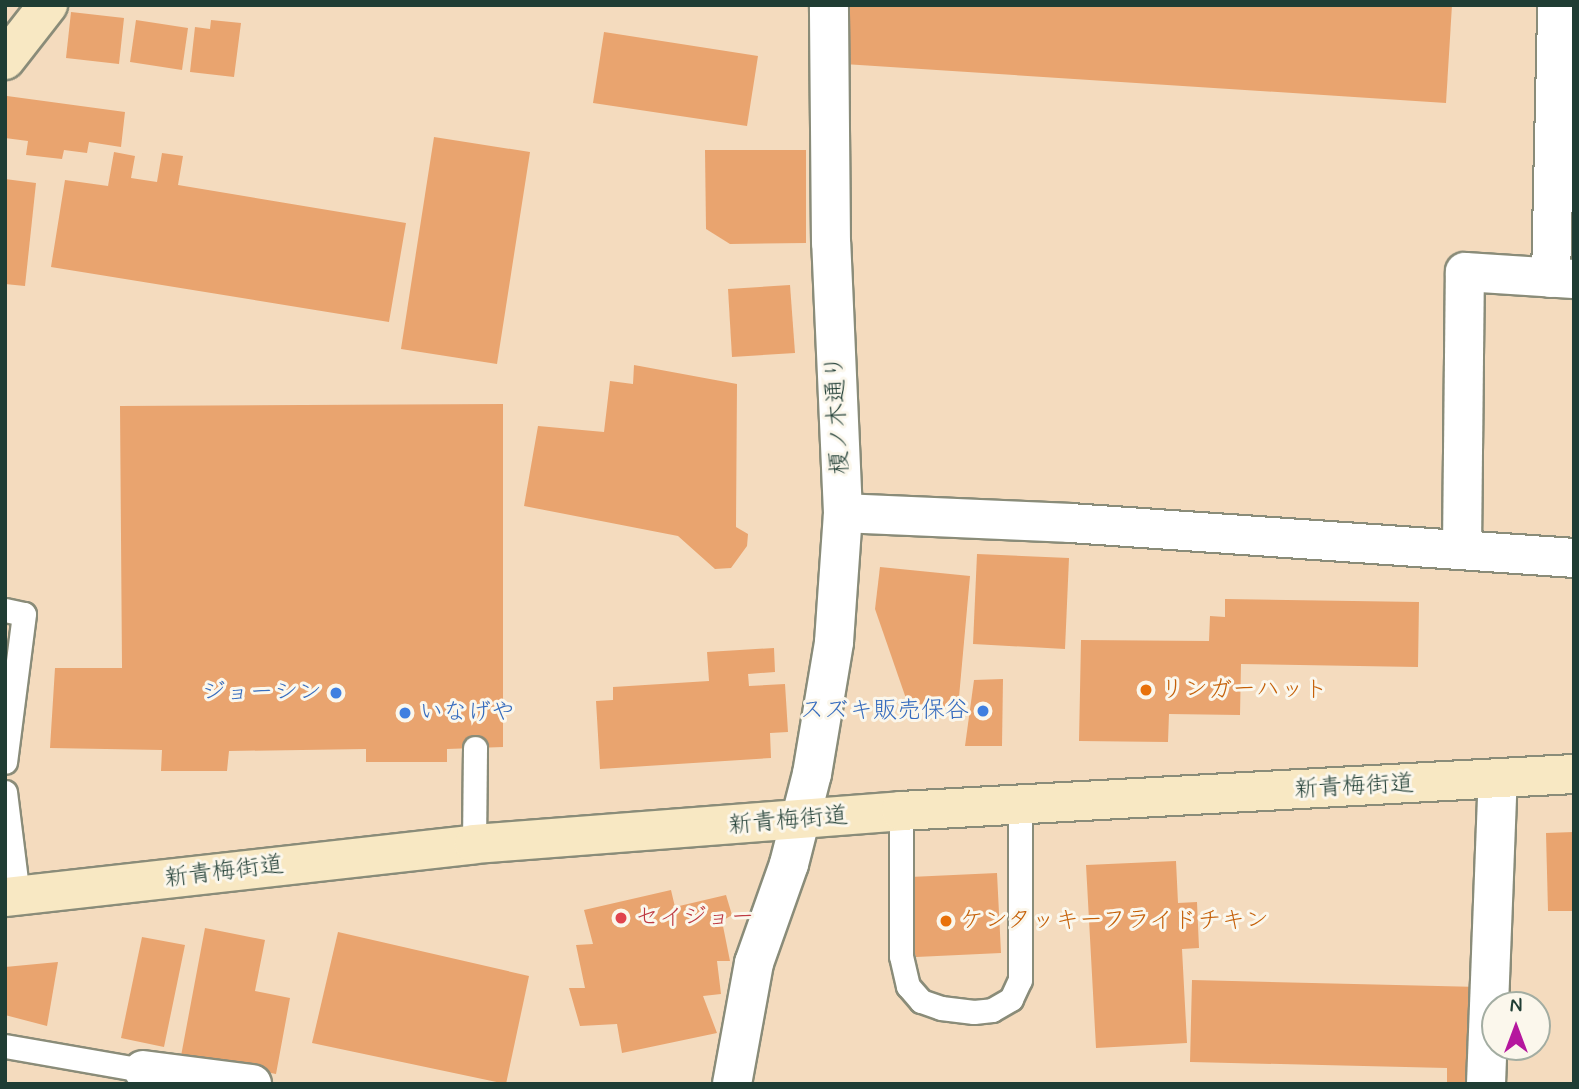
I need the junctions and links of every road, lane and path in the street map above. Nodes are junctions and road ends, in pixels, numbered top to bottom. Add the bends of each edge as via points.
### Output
1 (48, 5) edge
2 (829, 5) edge
3 (1557, 5) edge
4 (5, 60) edge
5 (1562, 279) edge
6 (843, 513) junction
7 (1462, 548) junction
8 (1574, 558) edge
9 (5, 610) edge
10 (475, 748) dead end
11 (5, 762) edge
12 (1574, 774) edge
13 (1498, 778) junction
14 (5, 792) edge
15 (1020, 805) junction
16 (901, 811) junction
17 (799, 821) junction
18 (474, 844) junction
19 (11, 896) edge
20 (5, 1045) edge
21 (143, 1070) joint
22 (252, 1084) edge
23 (732, 1084) edge
24 (1486, 1084) edge

1 - 4 main road
2 - 6 street, 榎ノ木通り via 831,243
3 - 5 street
5 - 7 street via 1465,272
6 - 7 street
6 - 17 street, 榎ノ木通り via 834,642 812,774
7 - 8 street
9 - 11 lane via 24,614
10 - 18 lane
12 - 13 main road, 新青梅街道
13 - 15 main road, 新青梅街道
13 - 24 street
14 - 19 lane
15 - 16 main road, 新青梅街道
15 - 16 lane via 1020,980 1011,999 992,1010 974,1012 921,1001 908,986 901,956
16 - 17 main road, 新青梅街道
17 - 18 main road, 新青梅街道
17 - 23 street, 榎ノ木通り via 754,963
18 - 19 main road, 新青梅街道
20 - 21 lane
21 - 22 street

